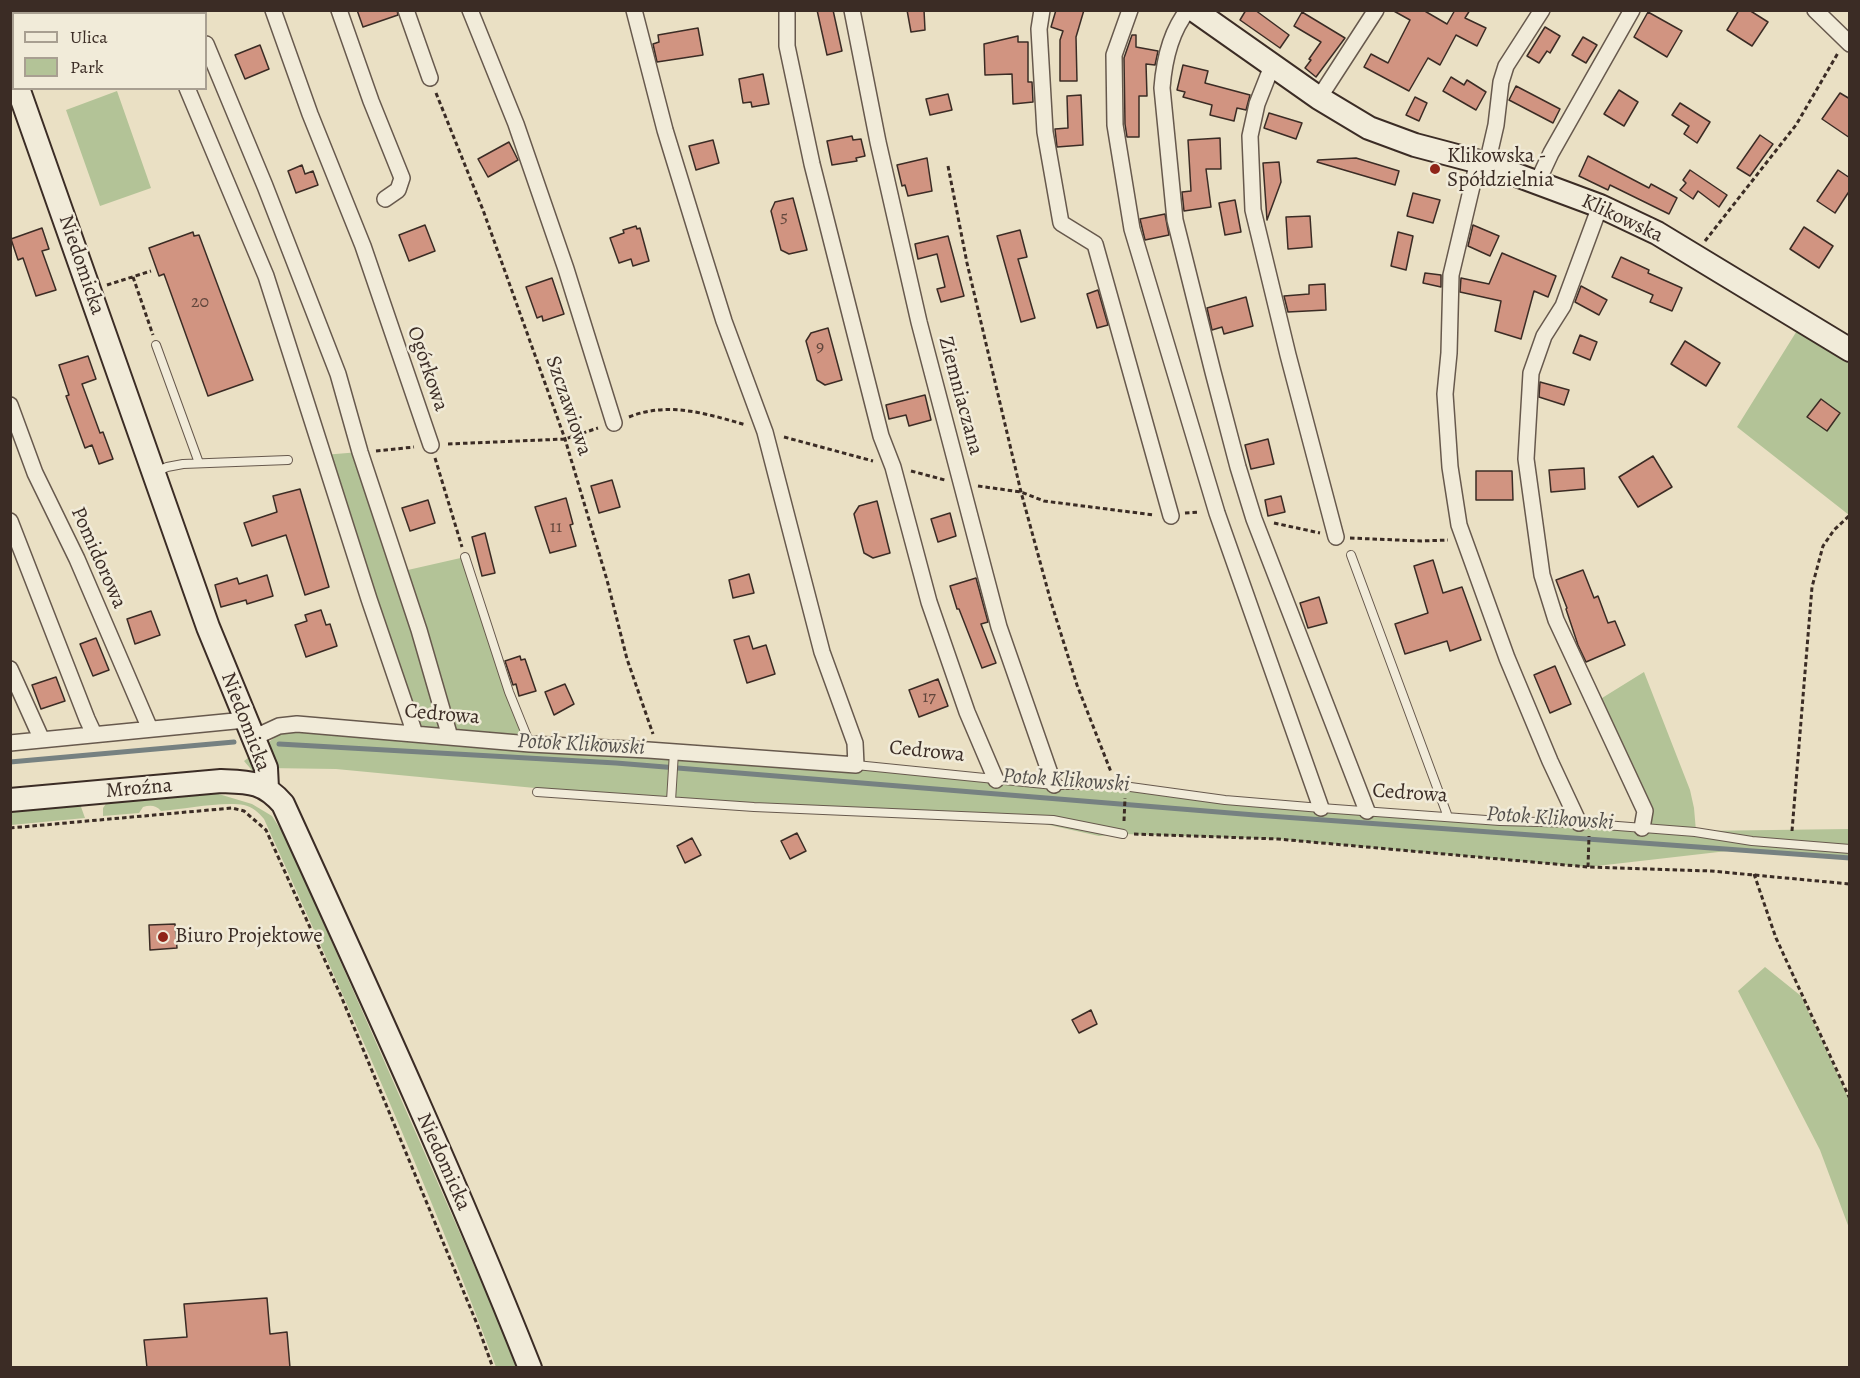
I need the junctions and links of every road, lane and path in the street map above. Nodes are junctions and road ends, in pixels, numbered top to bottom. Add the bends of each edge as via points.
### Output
1 (273, 10) edge
2 (339, 10) edge
3 (406, 10) edge
4 (470, 10) edge
5 (634, 10) edge
6 (787, 10) edge
7 (852, 10) edge
8 (1042, 10) edge
9 (1130, 10) edge
10 (1188, 10) edge
11 (1194, 10) edge
12 (1376, 10) edge
13 (1542, 10) edge
14 (1632, 10) edge
15 (1815, 10) edge
16 (1847, 43) edge
17 (207, 46) edge
18 (1272, 66) junction
19 (430, 78) joint
20 (19, 90) edge
21 (188, 90) edge
22 (1319, 99) junction
23 (1483, 163) junction
24 (948, 166) dead end
25 (1537, 183) junction
26 (384, 199) dead end
27 (1600, 206) junction
28 (1694, 255) junction
29 (150, 271) dead end
30 (132, 277) junction
31 (103, 286) dead end
32 (156, 345) joint
33 (1850, 350) edge
34 (10, 405) edge
35 (614, 423) junction
36 (765, 432) junction
37 (565, 440) junction
38 (431, 445) junction
39 (360, 452) junction
40 (288, 460) dead end
41 (199, 463) junction
42 (893, 467) junction
43 (154, 473) junction
44 (961, 484) junction
45 (1021, 492) junction
46 (1217, 513) junction
47 (1850, 515) edge
48 (1172, 516) junction
49 (1254, 519) junction
50 (10, 520) edge
51 (1336, 537) junction
52 (1465, 539) junction
53 (1351, 555) dead end
54 (465, 557) joint
55 (10, 669) edge
56 (150, 729) junction
57 (249, 729) junction
58 (94, 734) junction
59 (415, 734) junction
60 (450, 737) junction
61 (42, 740) junction
62 (10, 743) edge
63 (530, 744) junction
64 (648, 750) junction
65 (674, 752) junction
66 (856, 765) junction
67 (996, 780) junction
68 (1054, 785) junction
69 (1116, 785) junction
70 (1126, 787) junction
71 (267, 788) junction
72 (537, 792) dead end
73 (10, 800) edge
74 (671, 801) junction
75 (1322, 808) junction
76 (1367, 812) junction
77 (1448, 817) junction
78 (1584, 823) junction
79 (10, 828) edge
80 (1642, 828) junction
81 (1123, 834) junction
82 (1791, 844) junction
83 (1850, 849) edge
84 (1588, 867) junction
85 (1754, 874) junction
86 (1850, 884) edge
87 (1850, 1099) edge
88 (493, 1368) edge
89 (530, 1368) edge

1 - 38 street, Ogórkowa via 363,246
2 - 26 street via 402,178 398,190
3 - 19 street
4 - 35 street via 516,124
5 - 36 street via 700,244
6 - 42 street via 787,46 815,175 881,436
7 - 44 street, Ziemniaczana via 919,322
8 - 48 street via 1039,29 1045,132 1061,223 1095,244
9 - 46 street via 1114,55 1115,125 1123,178 1132,229
10 - 49 street via 1179,21 1163,71 1162,88 1176,220
11 - 18 street, Klikowska
12 - 22 street
13 - 23 street via 1506,66 1496,125
14 - 25 street
15 - 16 street
16 - 28 path via 1796,125
17 - 39 street via 338,374
18 - 22 street, Klikowska
18 - 51 street via 1250,136 1253,210
19 - 37 path, Szczawiowa via 483,210
20 - 43 street, Niedomicka
21 - 59 street via 266,276
22 - 23 street, Klikowska via 1369,128
23 - 25 street, Klikowska
23 - 52 street via 1451,275 1445,394 1450,467 1459,525
24 - 45 path
25 - 27 street, Klikowska
27 - 28 street, Klikowska
27 - 80 street via 1563,306 1544,336 1531,373 1526,459 1542,575 1553,612 1645,811
28 - 33 street, Klikowska
29 - 30 path
30 - 31 path
30 - 32 path
32 - 41 lane
34 - 56 street, Pomidorowa via 35,473 77,559
35 - 36 path via 660,408 705,413
35 - 37 path
36 - 42 path
36 - 66 street via 822,652 855,743
37 - 38 path
37 - 64 path, Szczawiowa via 627,659 654,732
38 - 39 path
38 - 54 path, Ogórkowa
39 - 60 street
40 - 41 lane
41 - 43 lane via 167,467
42 - 44 path
42 - 67 street via 929,602 967,712
43 - 57 street, Niedomicka
44 - 45 path
44 - 68 street, Ziemniaczana via 999,627
45 - 48 path via 1044,501
45 - 69 path via 1077,685
46 - 48 path via 1193,511
46 - 75 street
47 - 82 path via 1823,546 1812,587
49 - 51 path
49 - 76 street
50 - 58 street
51 - 52 path
52 - 78 street via 1507,658 1550,761
53 - 77 lane
54 - 63 lane via 508,692
55 - 61 street
56 - 57 street, Cedrowa
56 - 58 street, Cedrowa
57 - 59 street, Cedrowa via 297,724
57 - 71 street, Niedomicka via 267,771
58 - 61 street, Cedrowa
59 - 60 street, Cedrowa
60 - 63 street, Cedrowa
61 - 62 street, Cedrowa
63 - 64 street, Cedrowa
64 - 65 street, Cedrowa
65 - 66 street, Cedrowa
65 - 74 lane
66 - 67 lane, Cedrowa
67 - 68 lane, Cedrowa
68 - 69 lane, Cedrowa
69 - 70 lane, Cedrowa
70 - 75 lane, Cedrowa
70 - 81 path
71 - 73 street, Mroźna via 256,783 221,781
71 - 89 street, Niedomicka via 290,818 490,1267
72 - 74 lane
74 - 81 lane via 1053,820
75 - 76 lane, Cedrowa
76 - 77 lane, Cedrowa
77 - 78 lane, Cedrowa
78 - 80 lane, Cedrowa
78 - 84 path
79 - 88 path via 232,808 244,811 266,830 341,996
80 - 82 lane, Cedrowa
81 - 84 path via 1278,839
82 - 83 lane, Cedrowa
84 - 85 path
85 - 86 path
85 - 87 path via 1776,938

